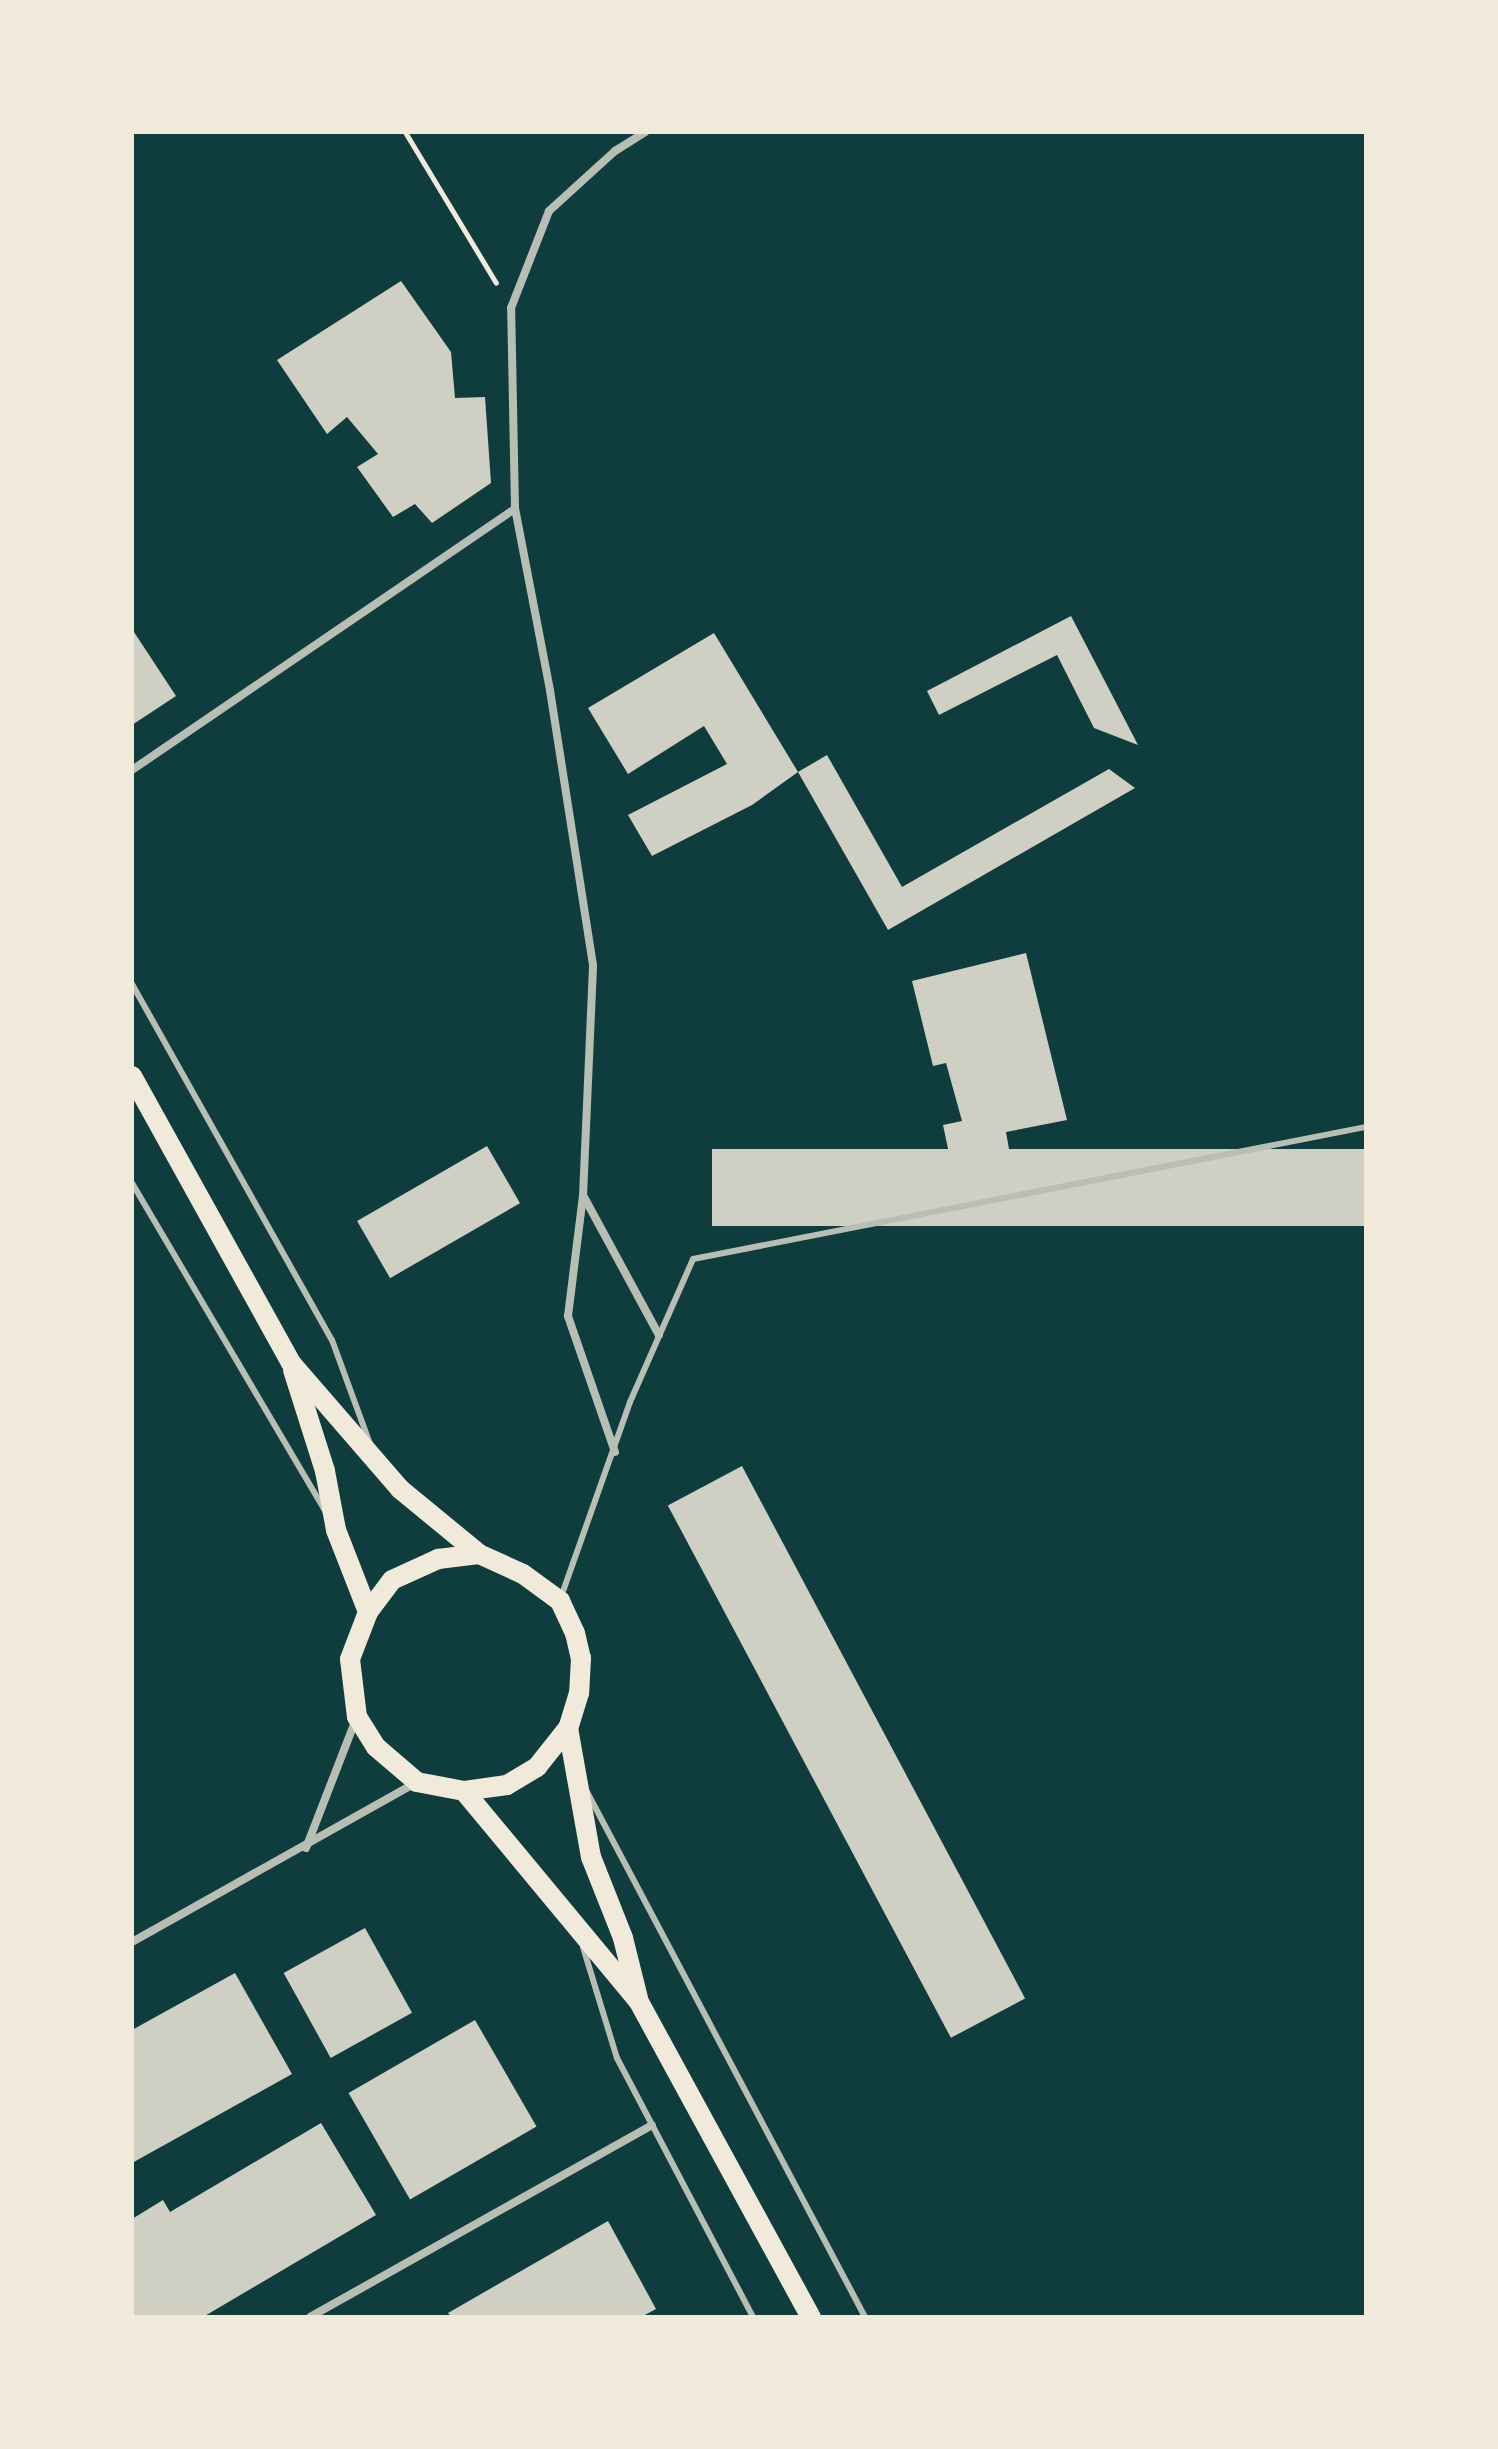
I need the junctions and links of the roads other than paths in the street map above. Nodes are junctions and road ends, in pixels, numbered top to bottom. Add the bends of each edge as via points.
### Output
1 (645, 132) edge
2 (515, 509) junction
3 (132, 770) edge
4 (132, 984) edge
5 (132, 1076) edge
6 (1366, 1127) edge
7 (132, 1183) edge
8 (583, 1196) junction
9 (659, 1335) junction
10 (291, 1363) junction
11 (615, 1452) junction
12 (378, 1466) junction
13 (336, 1530) junction
14 (479, 1554) junction
15 (560, 1601) junction
16 (368, 1612) junction
17 (357, 1717) junction
18 (568, 1728) junction
19 (574, 1767) junction
20 (417, 1782) junction
21 (464, 1791) junction
22 (305, 1848) junction
23 (577, 1929) junction
24 (132, 1942) edge
25 (639, 2002) junction
26 (652, 2125) junction
27 (310, 2317) edge
28 (753, 2317) edge
29 (811, 2317) edge
30 (865, 2317) edge

1 - 2 street via 615,151 549,211 511,308
2 - 3 street
2 - 8 street via 593,965
4 - 12 lane via 332,1340
5 - 10 main road
6 - 9 lane via 693,1259
7 - 13 lane
8 - 9 street
8 - 11 street via 568,1316
9 - 11 lane
10 - 12 main road
10 - 13 main road via 325,1471
11 - 15 lane
12 - 14 main road
13 - 16 main road
14 - 15 main road via 523,1574
14 - 16 main road via 438,1559 392,1580
15 - 18 main road via 581,1658 579,1693
16 - 17 main road via 350,1659
17 - 20 main road via 376,1747
17 - 22 street
18 - 19 main road
18 - 21 main road via 537,1767 507,1785
19 - 25 main road via 591,1857 623,1938
19 - 30 lane
20 - 21 main road
20 - 22 street
21 - 23 main road
22 - 24 street
23 - 25 main road
23 - 26 lane via 617,2058
25 - 29 main road
26 - 27 street
26 - 28 lane

